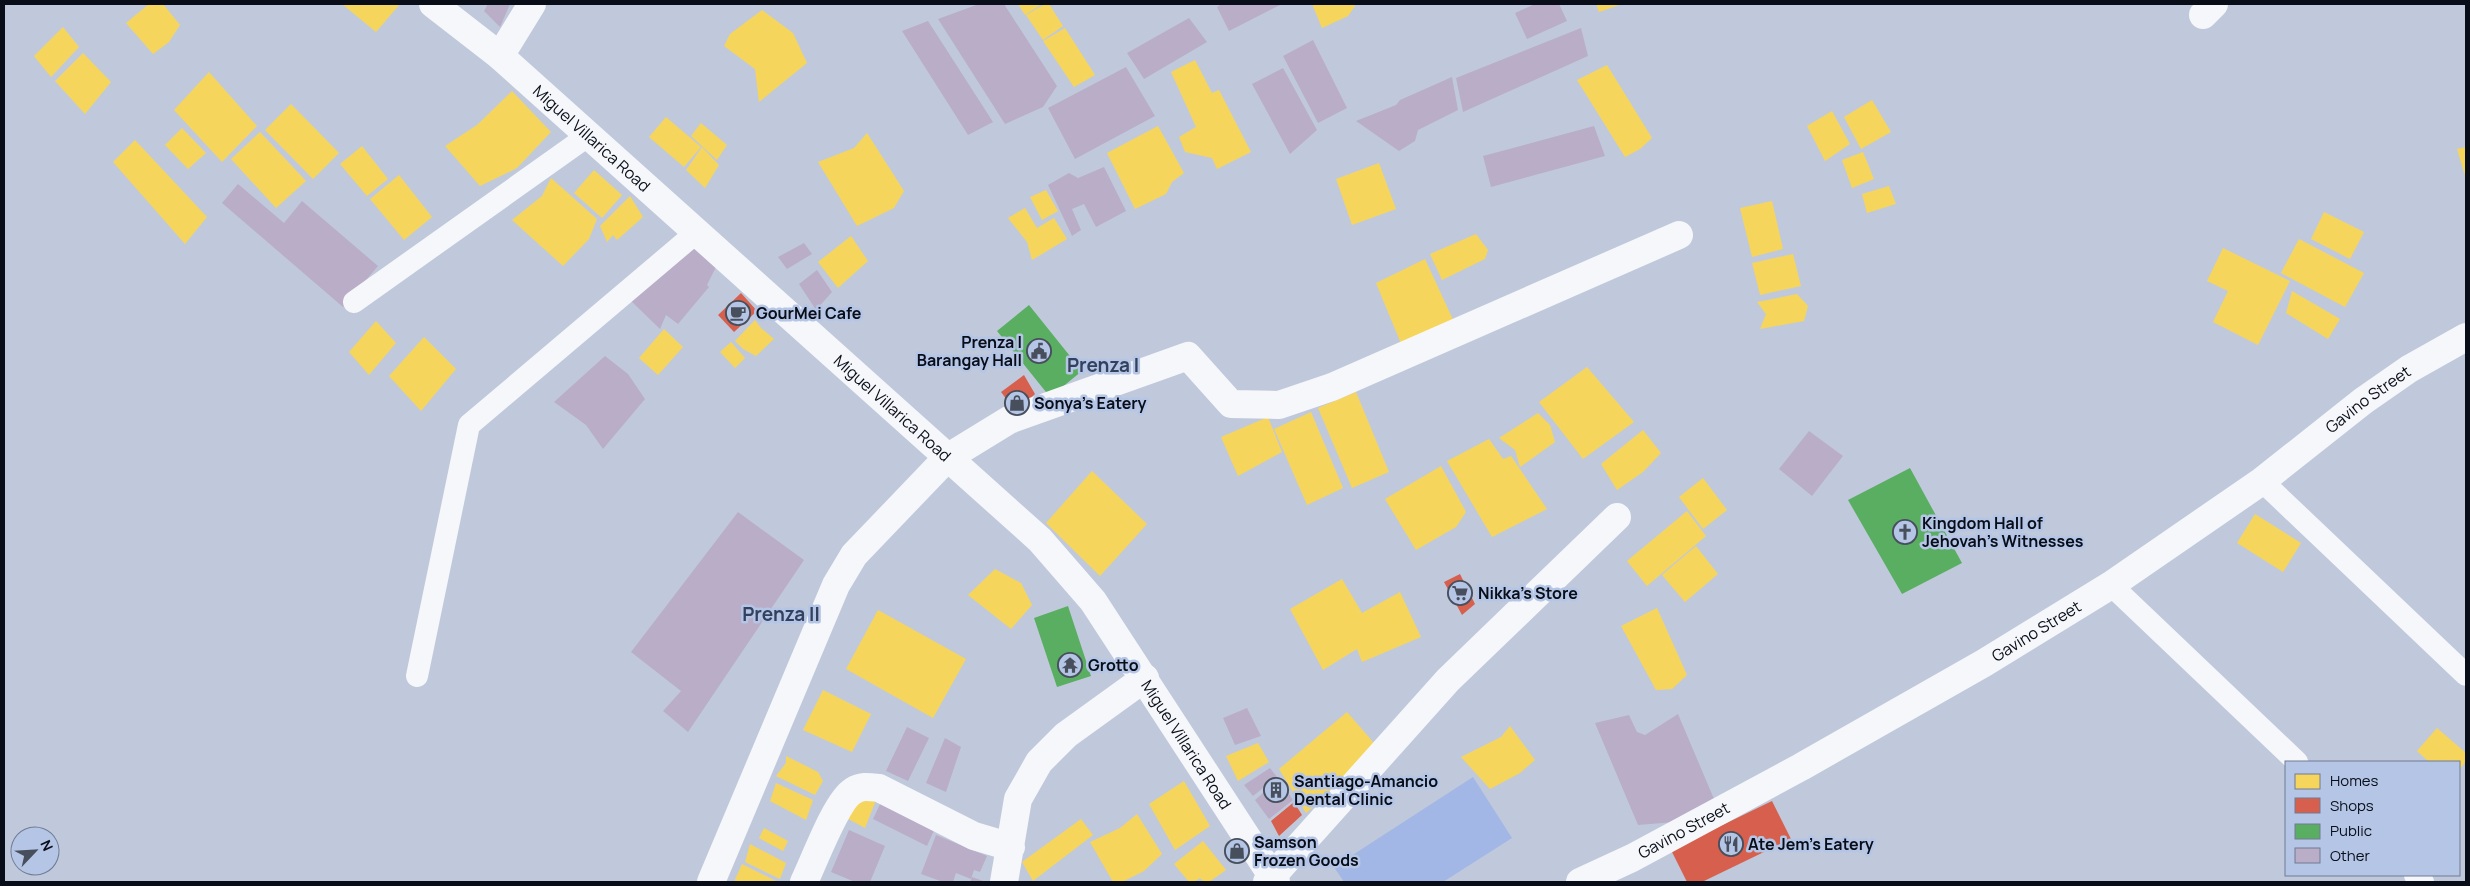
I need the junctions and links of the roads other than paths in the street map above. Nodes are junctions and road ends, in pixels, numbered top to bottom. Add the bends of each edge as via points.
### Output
1 (433, 4) edge
2 (532, 4) edge
3 (500, 56) junction
4 (589, 135) junction
5 (697, 232) junction
6 (1678, 234) dead end
7 (354, 302) dead end
8 (2466, 337) edge
9 (948, 458) junction
10 (2262, 481) junction
11 (1617, 517) dead end
12 (2111, 585) junction
13 (2466, 675) edge
14 (417, 676) dead end
15 (1145, 678) junction
16 (2296, 761) edge
17 (1011, 847) junction
18 (1272, 881) edge
19 (711, 882) edge
20 (804, 882) edge
21 (1004, 882) edge
22 (1580, 882) edge

1 - 3 street, Miguel Villarica Road
2 - 3 street
3 - 4 street, Miguel Villarica Road
4 - 5 street, Miguel Villarica Road
4 - 7 lane
5 - 9 street, Miguel Villarica Road
5 - 14 lane via 469,425
6 - 9 street via 1332,387 1279,405 1231,404 1188,356 1009,420
8 - 10 street, Gavino Street via 2409,369 2363,401
9 - 15 street, Miguel Villarica Road via 1040,540 1093,600
9 - 19 street via 854,554 836,585
10 - 12 street, Gavino Street
10 - 13 lane
11 - 18 street via 1448,680
12 - 16 lane
12 - 22 street, Gavino Street via 1984,663 1801,766 1632,858
15 - 17 street via 1066,735 1039,762 1018,799
15 - 18 street, Miguel Villarica Road
17 - 20 street via 974,836 879,788 864,786 852,791 840,805
17 - 21 street

